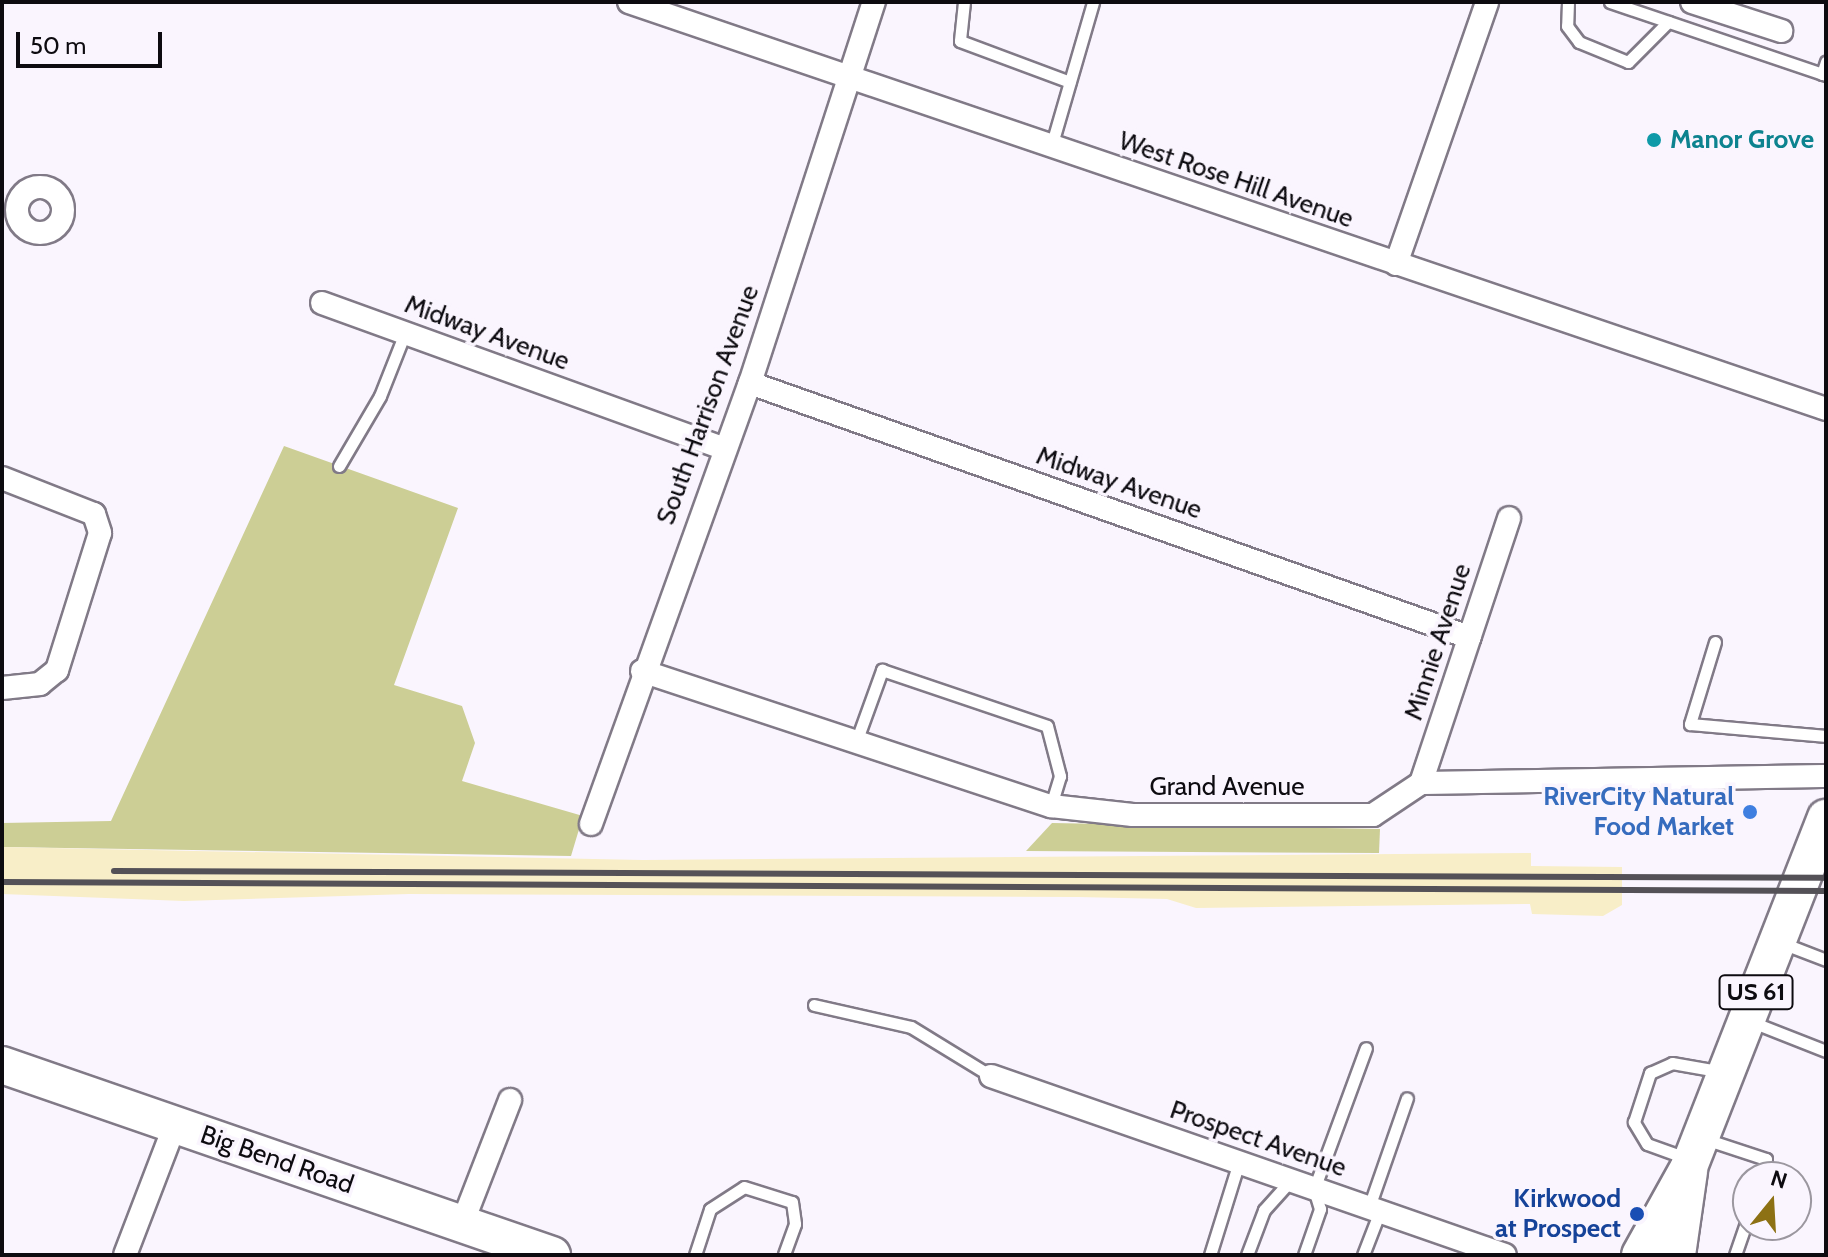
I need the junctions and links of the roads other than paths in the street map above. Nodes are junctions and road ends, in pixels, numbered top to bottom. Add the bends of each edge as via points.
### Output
1 (629, 2) edge
2 (874, 2) edge
3 (964, 2) edge
4 (1093, 2) edge
5 (1487, 2) edge
6 (1568, 2) edge
7 (1610, 2) edge
8 (1692, 2) edge
9 (1668, 22) junction
10 (1771, 28) joint
11 (1753, 51) junction
12 (1825, 71) edge
13 (848, 78) junction
14 (1070, 82) junction
15 (1051, 147) junction
16 (1396, 264) junction
17 (322, 303) dead end
18 (405, 333) junction
19 (750, 383) junction
20 (1826, 409) edge
21 (723, 448) junction
22 (339, 466) dead end
23 (2, 478) edge
24 (1509, 518) dead end
25 (1469, 637) junction
26 (1715, 642) dead end
27 (642, 671) junction
28 (2, 688) edge
29 (1826, 736) edge
30 (856, 742) junction
31 (1826, 776) edge
32 (1421, 783) junction
33 (1051, 806) junction
34 (591, 824) dead end
35 (1824, 827) edge
36 (1778, 941) junction
37 (1826, 960) edge
38 (814, 1005) dead end
39 (1744, 1019) junction
40 (1366, 1048) dead end
41 (1826, 1051) edge
42 (2, 1065) edge
43 (1724, 1072) junction
44 (991, 1076) joint
45 (1407, 1098) dead end
46 (510, 1100) dead end
47 (175, 1125) junction
48 (1694, 1155) junction
49 (1765, 1161) edge
50 (1239, 1162) junction
51 (1291, 1180) junction
52 (1314, 1189) junction
53 (1375, 1209) junction
54 (462, 1224) junction
55 (509, 1248) edge
56 (1492, 1253) edge
57 (125, 1255) edge
58 (552, 1255) edge
59 (695, 1255) edge
60 (784, 1255) edge
61 (1210, 1255) edge
62 (1247, 1255) edge
63 (1304, 1255) edge
64 (1363, 1255) edge
65 (1640, 1255) edge
66 (1677, 1255) edge

1 - 13 street, West Rose Hill Avenue
2 - 13 street, South Harrison Avenue
3 - 14 lane via 960,41
4 - 14 lane
5 - 16 street
6 - 9 lane via 1567,26 1579,42 1628,62
7 - 9 lane
8 - 10 street
9 - 11 lane
10 - 11 lane
11 - 12 lane
13 - 15 street, West Rose Hill Avenue
13 - 19 street, South Harrison Avenue
14 - 15 lane
15 - 16 street, West Rose Hill Avenue
16 - 20 street, West Rose Hill Avenue
17 - 18 street, Midway Avenue
18 - 21 street, Midway Avenue
18 - 22 lane via 380,396
19 - 21 street, South Harrison Avenue
19 - 25 street, Midway Avenue
21 - 27 street, South Harrison Avenue
23 - 28 street via 94,514 100,533 57,670 40,684
24 - 25 street, Minnie Avenue
25 - 32 street, Minnie Avenue
26 - 29 lane via 1690,724
27 - 30 street, Grand Avenue
27 - 34 street, South Harrison Avenue
30 - 33 street, Grand Avenue
30 - 33 lane via 882,670 1047,726 1060,776
31 - 32 street
32 - 33 street, Grand Avenue via 1373,815 1133,815
35 - 36 main road, US 61
36 - 37 lane
36 - 39 main road, US 61
38 - 44 lane via 911,1027
39 - 41 lane
39 - 43 main road, US 61
40 - 52 lane
42 - 47 main road, Big Bend Road
43 - 48 main road, US 61
43 - 48 lane via 1672,1063 1650,1073 1634,1122 1647,1144
44 - 50 street, Prospect Avenue
45 - 53 lane
46 - 54 street
47 - 54 main road, Big Bend Road
47 - 57 street
48 - 49 lane
48 - 65 main road, US 61
48 - 66 main road, US 61
50 - 51 street, Prospect Avenue
50 - 61 lane
51 - 52 street, Prospect Avenue
51 - 62 lane via 1264,1210
52 - 53 street, Prospect Avenue
52 - 63 lane via 1320,1209
53 - 56 street, Prospect Avenue
53 - 64 lane
54 - 55 main road, Big Bend Road
55 - 58 main road, Big Bend Road
59 - 60 lane via 710,1209 744,1187 792,1202 795,1224

